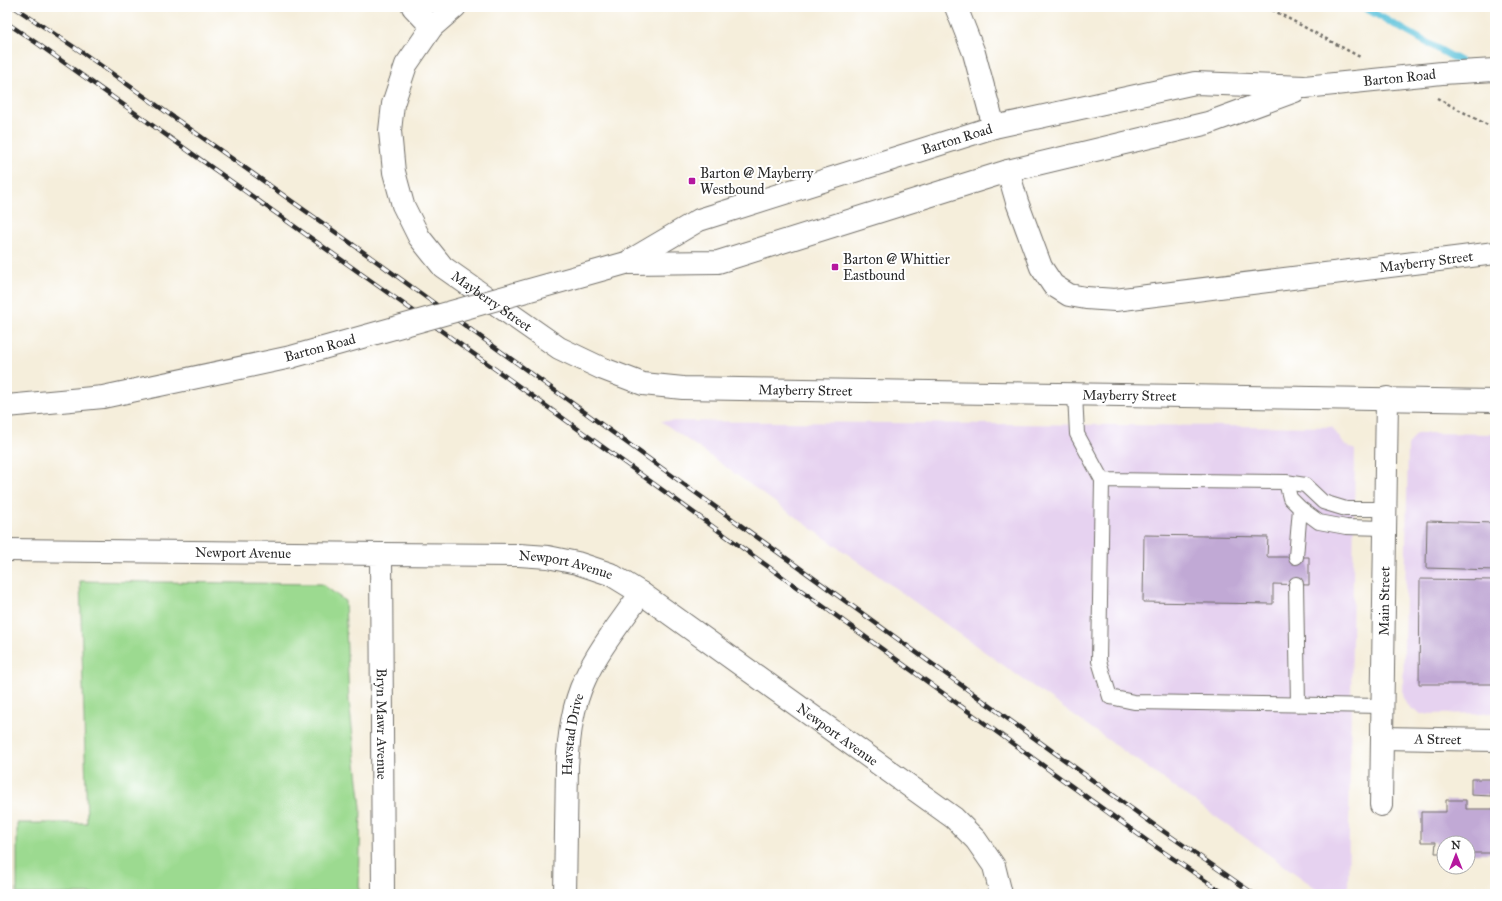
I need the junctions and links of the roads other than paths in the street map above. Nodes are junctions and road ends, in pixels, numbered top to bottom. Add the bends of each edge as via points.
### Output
1 (413, 7) edge
2 (455, 7) edge
3 (956, 7) edge
4 (432, 27) junction
5 (1495, 70) edge
6 (1305, 87) junction
7 (994, 127) junction
8 (1008, 171) junction
9 (1495, 253) edge
10 (626, 263) junction
11 (1075, 394) junction
12 (1387, 398) junction
13 (1495, 401) edge
14 (7, 406) edge
15 (1102, 480) junction
16 (1286, 482) junction
17 (1300, 508) junction
18 (1385, 518) junction
19 (7, 550) edge
20 (381, 554) junction
21 (1296, 557) dead end
22 (1296, 584) dead end
23 (641, 592) junction
24 (1298, 705) junction
25 (1382, 706) junction
26 (1382, 738) junction
27 (1495, 740) edge
28 (1381, 805) dead end
29 (383, 894) edge
30 (565, 894) edge
31 (1001, 894) edge

1 - 4 street
2 - 4 street, Mayberry Street
3 - 7 street via 974,53
4 - 11 street, Mayberry Street via 406,65 393,104 390,131 394,172 404,205 419,237 443,267 559,348 642,384 683,388
5 - 6 street, Barton Road, bridge
6 - 7 street, Barton Road via 1195,82
6 - 8 street, Barton Road via 1208,123
7 - 10 street, Barton Road via 699,220
8 - 9 street, Mayberry Street via 1040,267 1053,285 1069,295 1086,298 1115,300
8 - 10 street, Barton Road via 718,262
10 - 14 street, Barton Road, bridge via 291,357 103,397
11 - 12 street, Mayberry Street
11 - 15 lane via 1077,434
12 - 13 street, Mayberry Street
12 - 18 street, Main Street
15 - 16 lane
15 - 24 lane via 1099,661 1110,697 1134,702
16 - 17 lane via 1290,498
16 - 18 lane via 1305,485 1323,502
17 - 18 lane via 1318,522 1346,527
17 - 21 lane
18 - 25 street, Main Street
19 - 20 street, Newport Avenue
20 - 23 street, Newport Avenue via 519,555 548,558 577,563 610,574
20 - 29 street, Bryn Mawr Avenue
22 - 24 lane
23 - 30 street, Havstad Drive via 593,663 577,702 567,766
23 - 31 street, Newport Avenue via 954,818 976,840 994,866
24 - 25 lane
25 - 26 street, Main Street
26 - 27 street, A Street
26 - 28 street, Main Street

